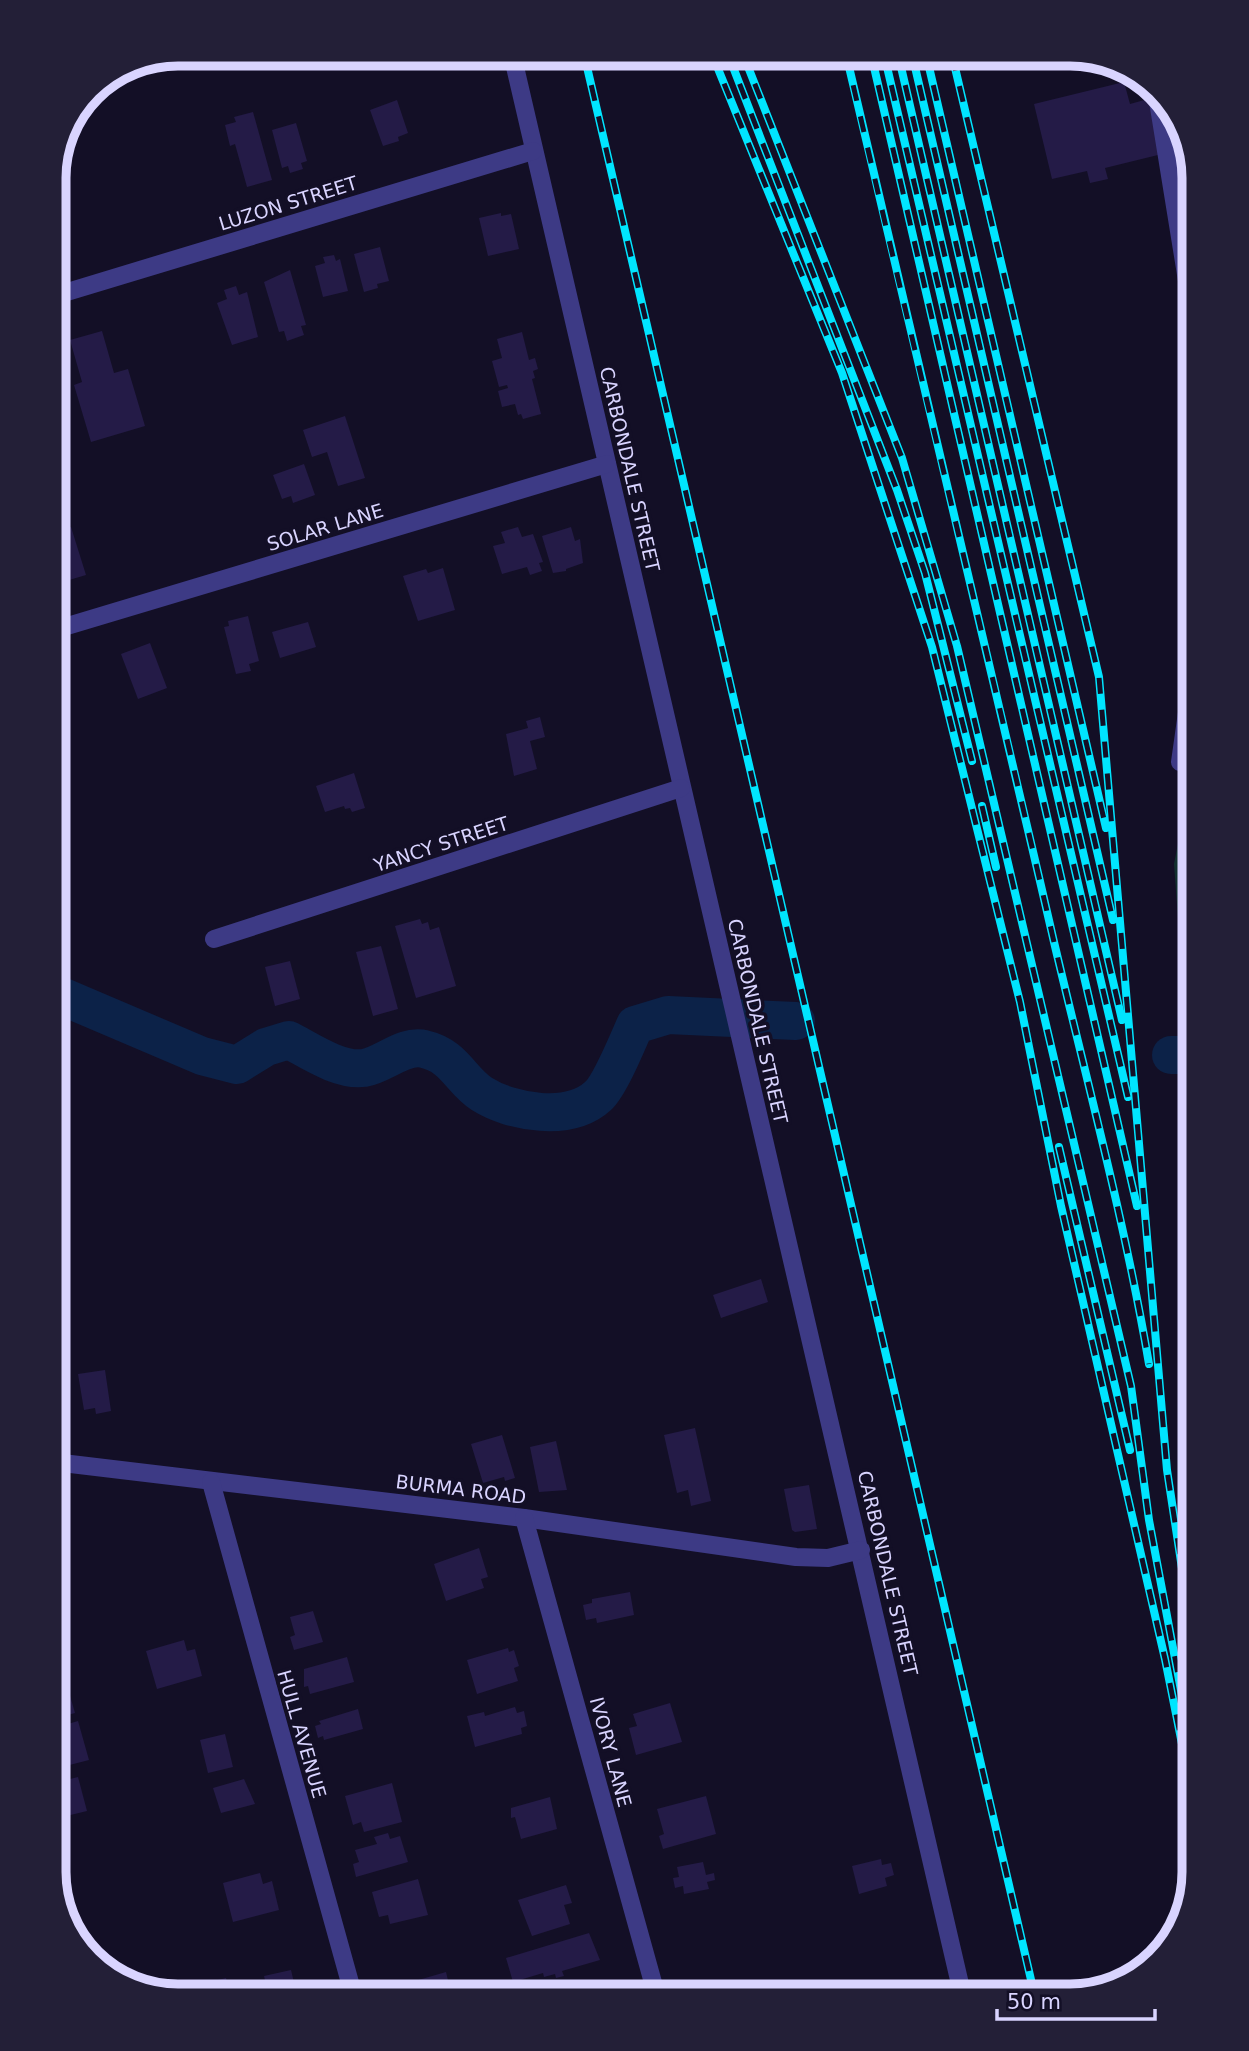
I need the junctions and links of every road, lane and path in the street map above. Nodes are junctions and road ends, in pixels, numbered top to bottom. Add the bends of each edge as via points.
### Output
1 (515, 66) edge
2 (1160, 111) edge
3 (533, 151) junction
4 (1182, 250) edge
5 (67, 292) edge
6 (607, 464) junction
7 (67, 626) edge
8 (1182, 748) edge
9 (1180, 762) dead end
10 (681, 788) junction
11 (214, 939) dead end
12 (66, 1464) edge
13 (211, 1482) junction
14 (524, 1518) junction
15 (861, 1550) junction
16 (350, 1984) edge
17 (653, 1984) edge
18 (961, 1984) edge

1 - 3 street, CARBONDALE STREET
2 - 4 street
3 - 5 street, LUZON STREET
3 - 6 street, CARBONDALE STREET
6 - 7 street, SOLAR LANE
6 - 10 street, CARBONDALE STREET
8 - 9 street
10 - 11 street, YANCY STREET
10 - 15 street, CARBONDALE STREET
12 - 13 street, BURMA ROAD
13 - 14 street, BURMA ROAD
13 - 16 street, HULL AVENUE
14 - 15 street, BURMA ROAD via 796,1557 828,1558
14 - 17 street, IVORY LANE
15 - 18 street, CARBONDALE STREET

